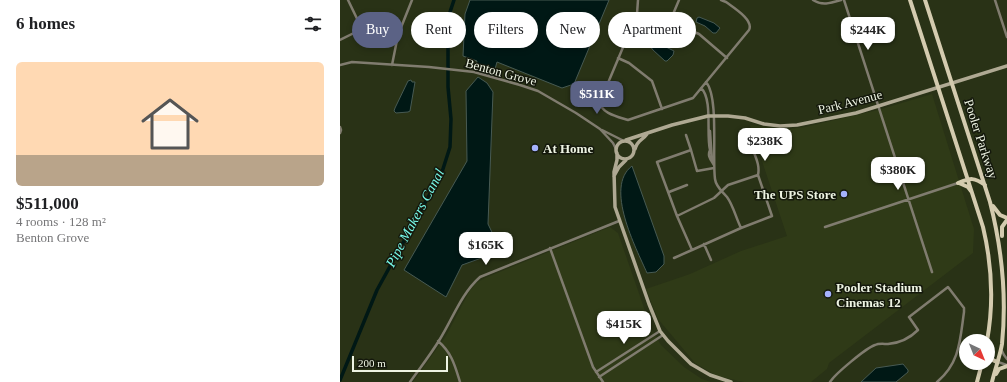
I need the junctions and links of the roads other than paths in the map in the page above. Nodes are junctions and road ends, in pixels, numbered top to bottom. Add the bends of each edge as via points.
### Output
1 (348, 0) edge
2 (412, 0) edge
3 (638, 0) edge
4 (679, 0) edge
5 (721, 0) edge
6 (813, 0) edge
7 (842, 0) edge
8 (910, 0) edge
9 (925, 0) edge
10 (995, 0) edge
11 (354, 12) edge
12 (403, 22) edge
13 (352, 34) edge
14 (1007, 37) edge
15 (340, 40) edge
16 (395, 48) edge
17 (618, 58) junction
18 (727, 58) junction
19 (340, 65) edge
20 (392, 65) junction
21 (1007, 66) edge
22 (706, 82) junction
23 (952, 83) junction
24 (939, 87) junction
25 (701, 88) junction
26 (878, 106) junction
27 (662, 109) junction
28 (708, 116) junction
29 (714, 116) junction
30 (340, 127) edge
31 (600, 129) junction
32 (340, 133) edge
33 (647, 134) junction
34 (686, 135) dead end
35 (625, 141) junction
36 (635, 150) junction
37 (691, 150) junction
38 (753, 150) dead end
39 (616, 151) junction
40 (627, 159) junction
41 (964, 165) junction
42 (714, 167) junction
43 (758, 175) junction
44 (614, 176) junction
45 (969, 179) junction
46 (958, 183) junction
47 (687, 185) dead end
48 (985, 185) junction
49 (722, 191) junction
50 (669, 192) junction
51 (974, 196) junction
52 (909, 200) junction
53 (990, 202) junction
54 (677, 216) junction
55 (1007, 219) edge
56 (619, 221) junction
57 (825, 227) dead end
58 (741, 228) junction
59 (704, 244) junction
60 (550, 248) junction
61 (692, 250) junction
62 (1002, 256) junction
63 (674, 258) dead end
64 (711, 260) dead end
65 (932, 272) dead end
66 (660, 331) junction
67 (988, 334) edge
68 (662, 335) junction
69 (438, 342) junction
70 (1002, 344) junction
71 (1007, 359) edge
72 (997, 362) junction
73 (1007, 365) edge
74 (980, 370) edge
75 (596, 372) junction
76 (599, 377) junction
77 (993, 380) edge
78 (410, 382) edge
79 (460, 382) edge
80 (603, 382) edge
81 (731, 382) edge
82 (830, 382) edge
83 (937, 382) edge
84 (977, 382) edge

1 - 11 street
2 - 12 street
3 - 17 street via 637,14
4 - 18 street via 671,22 699,34
5 - 18 street via 751,25 750,30
6 - 7 street via 824,4
7 - 26 street
8 - 24 main road, Pooler Parkway
9 - 23 main road, Pooler Parkway
10 - 14 street
13 - 15 street
16 - 20 street
17 - 27 street via 629,62 652,81
17 - 27 street via 599,104 603,110 628,120
18 - 22 street
19 - 20 street, Benton Grove via 352,62
20 - 31 street, Benton Grove via 474,72 520,85 538,91
21 - 23 street, Park Avenue
22 - 25 street
22 - 29 street via 712,92
23 - 24 street, Park Avenue
23 - 48 main road, Pooler Parkway
24 - 26 street, Park Avenue
24 - 41 main road, Pooler Parkway
25 - 27 street via 690,100
25 - 28 street via 706,96
26 - 29 street, Park Avenue via 789,127 764,124 745,118
26 - 52 street
28 - 29 street, Park Avenue
28 - 33 street, Park Avenue
28 - 42 street via 708,153
29 - 42 street
30 - 32 street
31 - 35 street, Benton Grove
31 - 39 street, Benton Grove via 613,143
33 - 35 street, Park Avenue
33 - 36 street via 640,139
34 - 37 street
35 - 36 street via 632,144
35 - 39 street via 619,143
36 - 40 street via 632,157
37 - 42 street via 697,171
37 - 50 street via 657,162
38 - 43 street via 758,164
39 - 40 street via 621,158
39 - 44 street via 618,157
40 - 44 street
41 - 45 main road, Pooler Parkway
41 - 46 main road via 963,176
42 - 49 street via 716,185
43 - 49 street via 728,185
43 - 58 street via 772,216
44 - 56 street via 614,198
45 - 46 main road
45 - 48 main road via 975,179
45 - 51 main road, Pooler Parkway
46 - 51 main road via 968,187
46 - 52 street
47 - 50 street
48 - 53 main road, Pooler Parkway
49 - 54 street via 706,203
49 - 58 street via 728,198
50 - 54 street
51 - 67 main road, Pooler Parkway via 990,263 992,299
52 - 57 street
52 - 65 street
53 - 55 main road via 1000,215
53 - 62 main road, Pooler Parkway
54 - 61 street
55 - 62 main road via 1001,233 1004,248
56 - 60 street
56 - 66 street
58 - 59 street
59 - 61 street
59 - 64 street
60 - 69 street via 480,277 463,297
60 - 75 street
61 - 63 street
62 - 70 main road, Pooler Parkway via 1005,296
66 - 68 street
66 - 75 street
68 - 76 street
68 - 81 street via 698,368 715,378
69 - 78 street
69 - 79 street via 452,357
70 - 71 street via 1002,352
70 - 72 main road, Pooler Parkway
72 - 73 street
72 - 77 main road, Pooler Parkway
73 - 77 main road via 999,369
74 - 84 main road
75 - 76 street
76 - 80 street
82 - 83 street via 870,348 877,344 900,342 916,332 918,330 909,317 948,287 964,308 964,312 956,357 949,370

